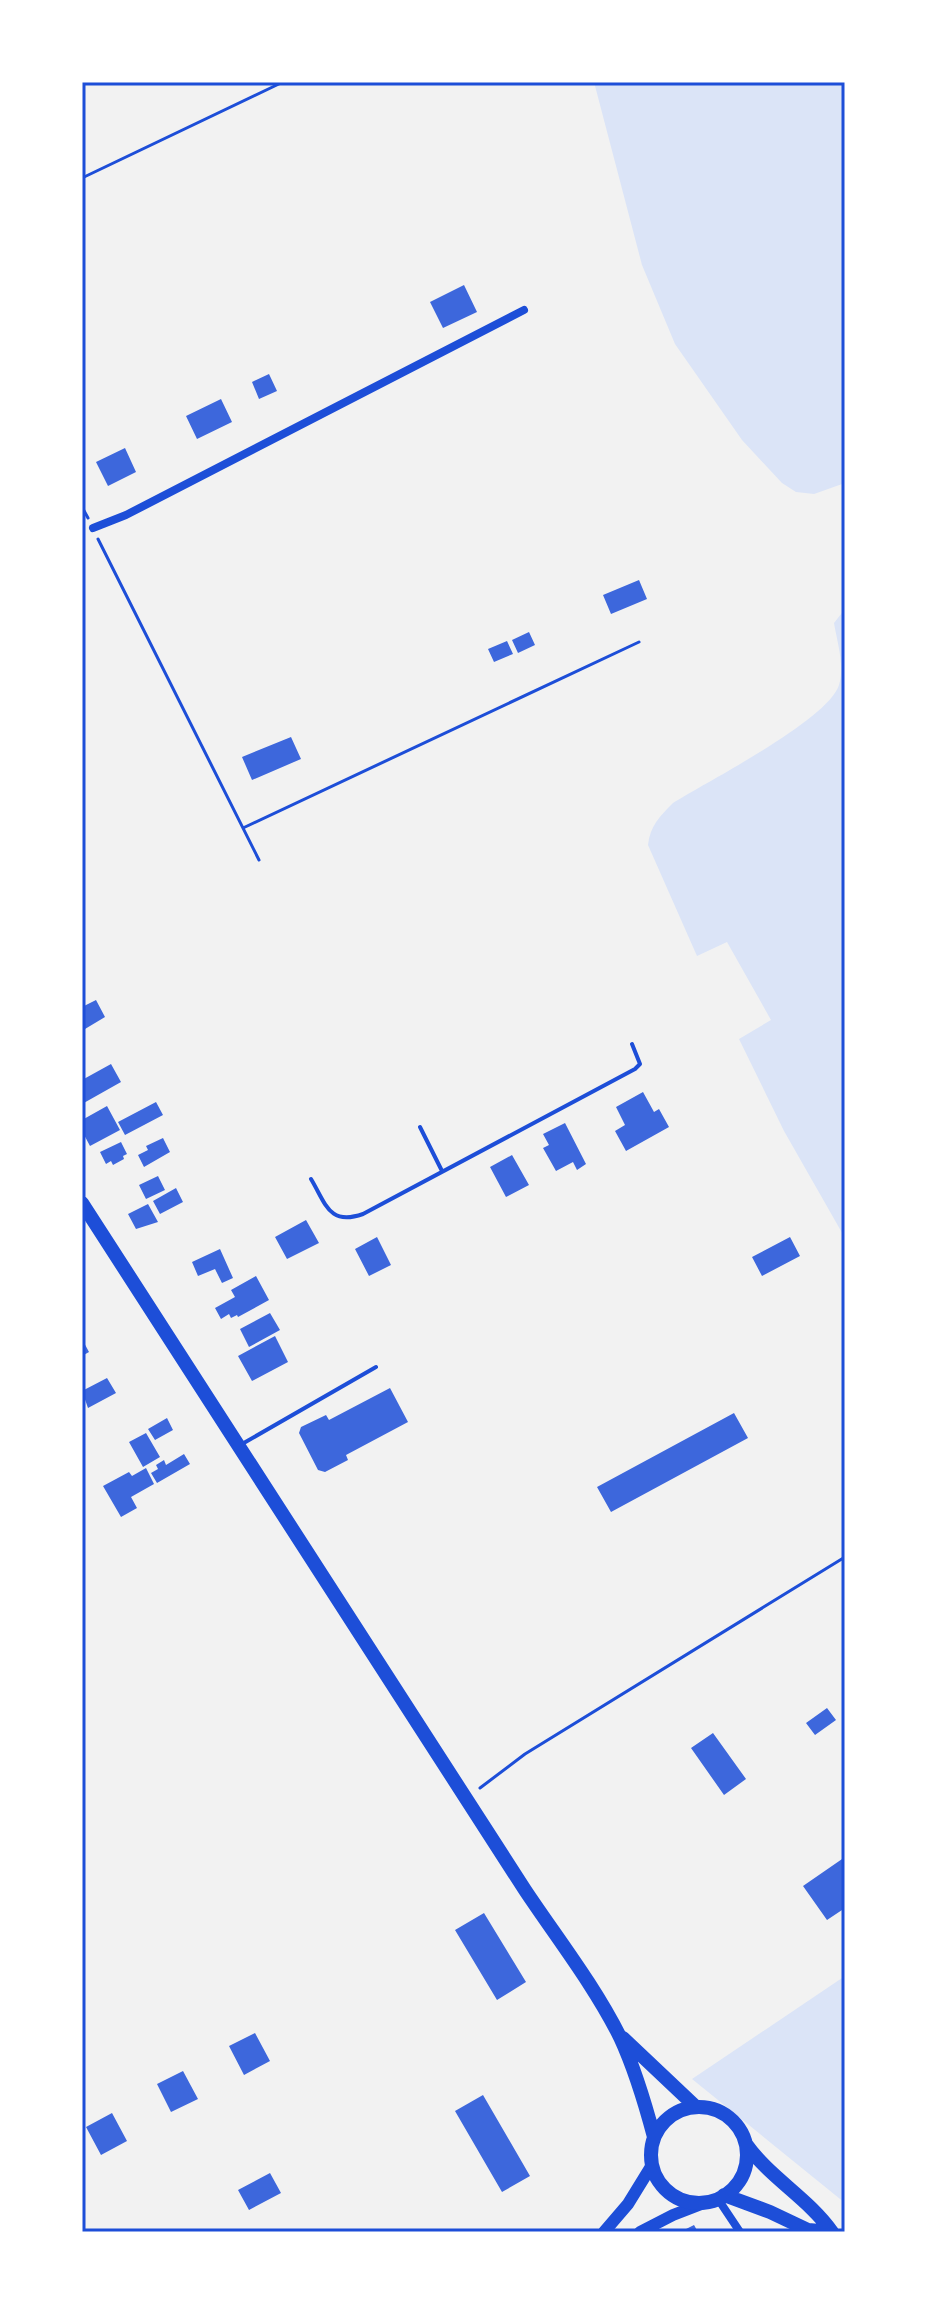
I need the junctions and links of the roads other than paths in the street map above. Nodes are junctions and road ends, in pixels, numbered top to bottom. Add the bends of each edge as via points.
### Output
1 (524, 310) dead end
2 (93, 528) road end
3 (632, 1044) dead end
4 (420, 1127) dead end
5 (443, 1172) junction
6 (311, 1179) dead end
7 (82, 1203) edge
8 (376, 1367) dead end
9 (240, 1445) junction
10 (619, 2036) junction
11 (696, 2107) junction
12 (654, 2137) junction
13 (745, 2143) junction
14 (652, 2165) junction
15 (716, 2199) junction
16 (807, 2231) edge
17 (604, 2232) edge
18 (640, 2232) edge
19 (740, 2232) edge
20 (832, 2232) edge

1 - 2 street
3 - 5 lane via 640,1059 635,1069
4 - 5 lane
5 - 6 lane via 363,1214 342,1219 334,1216
7 - 9 highway
8 - 9 lane
9 - 10 highway
10 - 11 highway
10 - 12 highway
11 - 12 highway via 671,2116
11 - 13 highway via 732,2120
12 - 14 highway
13 - 15 highway via 745,2169 739,2181
13 - 20 highway via 762,2165 820,2214
14 - 15 highway via 665,2190 677,2198 690,2203
14 - 17 main road
15 - 16 highway via 770,2212
15 - 18 main road
15 - 19 street
16 - 20 highway

